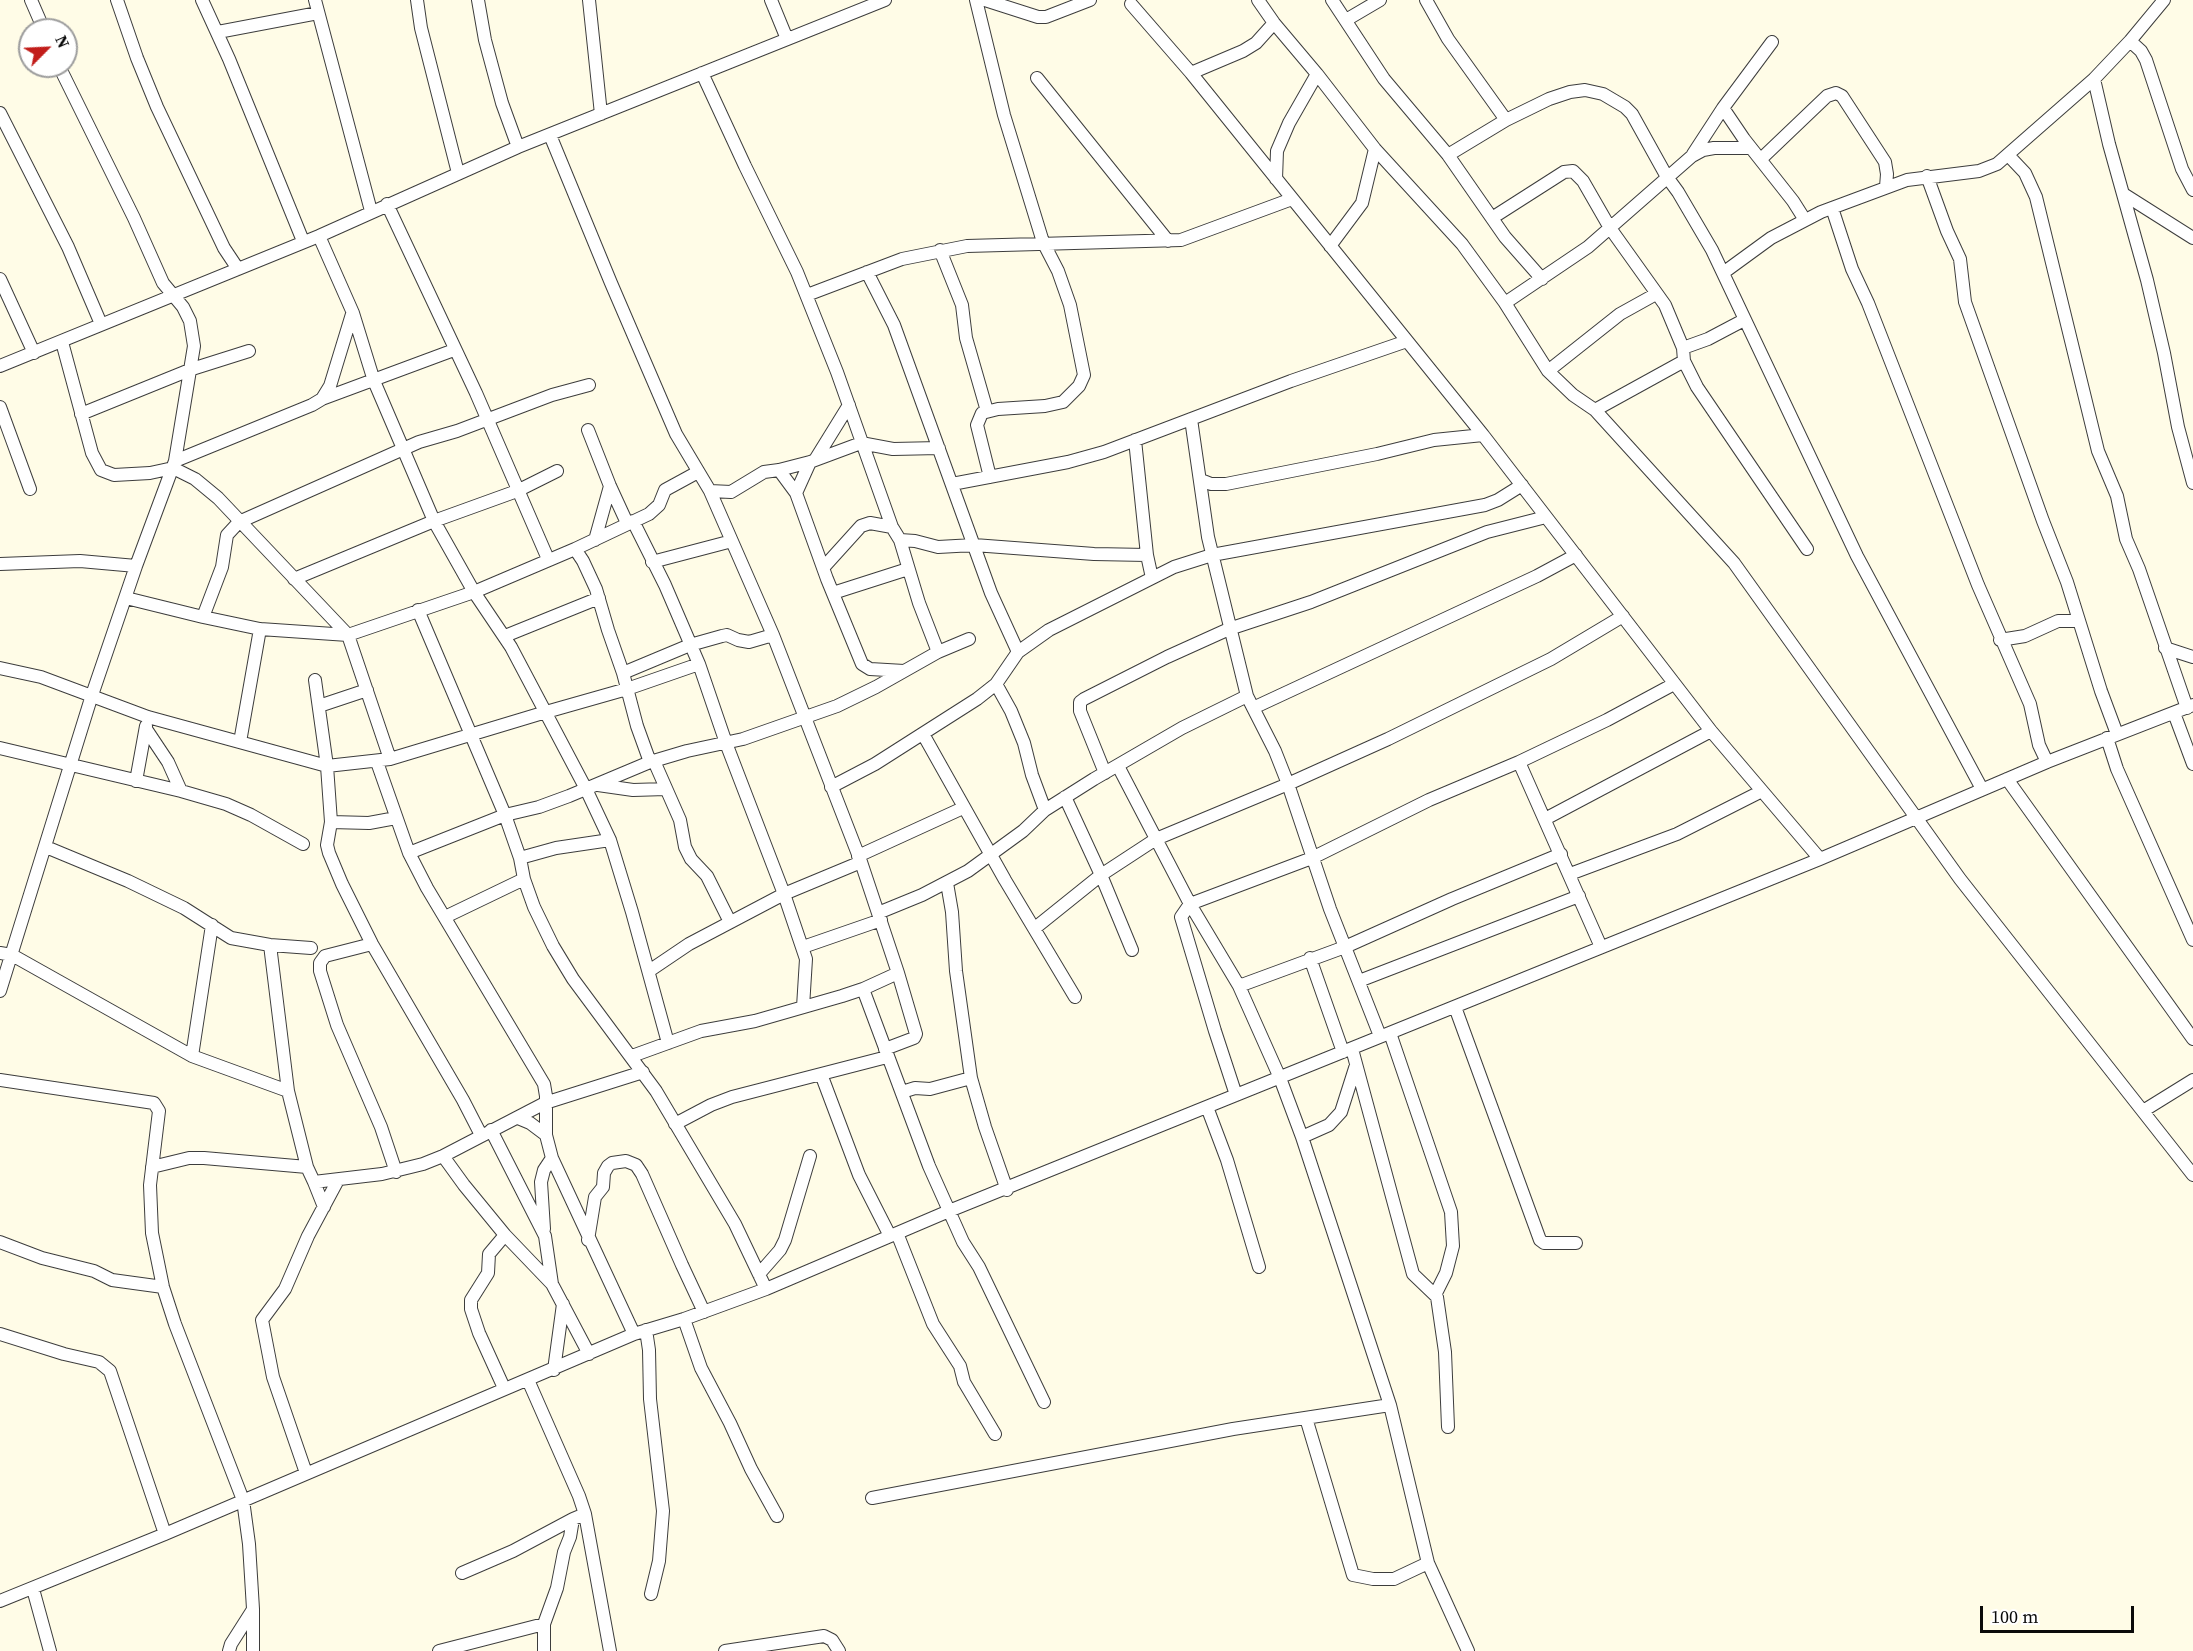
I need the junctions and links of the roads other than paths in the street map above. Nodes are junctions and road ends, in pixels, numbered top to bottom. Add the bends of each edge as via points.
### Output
1 (31, 0) edge
2 (117, 0) edge
3 (202, 0) edge
4 (417, 0) edge
5 (478, 0) edge
6 (589, 0) edge
7 (771, 0) edge
8 (885, 0) edge
9 (976, 0) edge
10 (985, 0) edge
11 (1090, 0) edge
12 (1145, 0) edge
13 (1258, 0) edge
14 (1332, 0) edge
15 (1380, 0) edge
16 (1426, 0) edge
17 (2164, 0) edge
18 (1129, 2) edge
19 (856, 5) edge
20 (316, 6) edge
21 (39, 18) edge
22 (1346, 20) junction
23 (1274, 23) junction
24 (218, 33) junction
25 (787, 39) junction
26 (2130, 41) junction
27 (1772, 42) dead end
28 (702, 73) junction
29 (1191, 73) junction
30 (1317, 74) junction
31 (65, 78) edge
32 (1037, 78) dead end
33 (2094, 79) junction
34 (1723, 108) junction
35 (0, 113) edge
36 (601, 114) junction
37 (1506, 120) junction
38 (550, 135) junction
39 (518, 147) junction
40 (1751, 148) junction
41 (1375, 149) junction
42 (1448, 155) junction
43 (2008, 155) junction
44 (1692, 156) junction
45 (1761, 159) junction
46 (458, 173) junction
47 (1927, 176) junction
48 (1667, 177) junction
49 (1276, 179) junction
50 (1886, 187) junction
51 (2193, 190) edge
52 (2125, 195) junction
53 (1292, 199) junction
54 (387, 204) junction
55 (1832, 208) junction
56 (371, 211) junction
57 (1492, 218) junction
58 (1805, 220) junction
59 (1610, 228) junction
60 (319, 236) junction
61 (2193, 238) edge
62 (303, 241) junction
63 (1168, 241) junction
64 (1043, 242) junction
65 (1330, 246) junction
66 (940, 250) junction
67 (238, 269) junction
68 (867, 273) junction
69 (1723, 273) junction
70 (0, 279) edge
71 (1542, 279) junction
72 (1656, 294) junction
73 (174, 295) junction
74 (807, 295) junction
75 (1505, 303) junction
76 (353, 313) junction
77 (1744, 320) junction
78 (101, 324) junction
79 (1407, 341) junction
80 (62, 342) junction
81 (454, 350) junction
82 (249, 351) dead end
83 (34, 353) junction
84 (1683, 355) junction
85 (0, 366) edge
86 (192, 369) junction
87 (1548, 371) junction
88 (374, 381) junction
89 (589, 385) dead end
90 (322, 399) junction
91 (849, 405) junction
92 (0, 406) edge
93 (1595, 410) junction
94 (987, 411) junction
95 (81, 414) junction
96 (487, 418) junction
97 (1191, 419) junction
98 (588, 430) dead end
99 (1483, 435) junction
100 (1135, 440) junction
101 (861, 443) junction
102 (404, 448) junction
103 (939, 448) junction
104 (813, 461) junction
105 (174, 464) junction
106 (779, 470) junction
107 (557, 471) dead end
108 (698, 472) junction
109 (990, 477) junction
110 (1201, 480) junction
111 (952, 483) junction
112 (2193, 483) edge
113 (1522, 485) junction
114 (610, 486) junction
115 (30, 489) dead end
116 (518, 491) junction
117 (710, 491) junction
118 (796, 493) junction
119 (1546, 517) junction
120 (434, 521) junction
121 (239, 522) junction
122 (630, 522) junction
123 (892, 526) junction
124 (595, 540) junction
125 (900, 540) junction
126 (732, 541) junction
127 (974, 545) junction
128 (575, 549) junction
129 (1807, 549) dead end
130 (1147, 555) junction
131 (1212, 555) junction
132 (1576, 555) junction
133 (548, 559) junction
134 (652, 562) junction
135 (0, 564) edge
136 (136, 566) junction
137 (823, 568) junction
138 (908, 569) junction
139 (1152, 578) junction
140 (294, 579) junction
141 (474, 592) junction
142 (833, 593) junction
143 (126, 598) junction
144 (598, 598) junction
145 (418, 610) junction
146 (1623, 616) junction
147 (203, 617) junction
148 (2079, 621) junction
149 (260, 628) junction
150 (1229, 629) junction
151 (348, 635) junction
152 (773, 635) junction
153 (505, 636) junction
154 (969, 639) dead end
155 (2000, 640) junction
156 (690, 645) junction
157 (2165, 648) junction
158 (938, 652) junction
159 (1018, 652) junction
160 (2193, 657) edge
161 (699, 664) junction
162 (0, 668) edge
163 (904, 671) junction
164 (623, 673) junction
165 (315, 681) dead end
166 (996, 684) junction
167 (1674, 684) junction
168 (627, 689) junction
169 (367, 690) junction
170 (92, 695) junction
171 (1247, 696) junction
172 (319, 706) junction
173 (2190, 706) edge
174 (1253, 708) junction
175 (546, 712) junction
176 (2174, 713) junction
177 (804, 718) junction
178 (147, 723) junction
179 (1711, 731) junction
180 (923, 734) junction
181 (470, 736) junction
182 (2112, 736) junction
183 (240, 742) junction
184 (726, 743) junction
185 (0, 748) edge
186 (390, 759) junction
187 (377, 762) junction
188 (652, 762) junction
189 (1520, 762) junction
190 (2047, 762) junction
191 (2193, 764) edge
192 (71, 766) junction
193 (327, 766) junction
194 (1118, 766) junction
195 (1105, 773) junction
196 (2007, 779) junction
197 (136, 781) junction
198 (1288, 784) junction
199 (591, 787) junction
200 (831, 787) junction
201 (666, 789) junction
202 (1982, 789) junction
203 (181, 791) junction
204 (1762, 791) junction
205 (1065, 797) junction
206 (963, 808) junction
207 (1045, 810) junction
208 (505, 815) junction
209 (1917, 817) junction
210 (396, 818) junction
211 (1545, 819) junction
212 (331, 822) junction
213 (1156, 839) junction
214 (610, 840) junction
215 (303, 844) dead end
216 (46, 847) junction
217 (410, 853) junction
218 (1561, 854) junction
219 (991, 855) junction
220 (519, 858) junction
221 (1312, 858) junction
222 (859, 859) junction
223 (1820, 859) junction
224 (1570, 874) junction
225 (1101, 875) junction
226 (524, 879) junction
227 (947, 883) junction
228 (784, 894) junction
229 (1579, 896) junction
230 (1190, 904) junction
231 (445, 917) junction
232 (879, 917) junction
233 (730, 922) junction
234 (212, 925) junction
235 (1035, 928) junction
236 (2193, 939) edge
237 (372, 944) junction
238 (270, 945) junction
239 (1601, 946) junction
240 (803, 947) junction
241 (1345, 947) junction
242 (311, 948) dead end
243 (1132, 950) dead end
244 (6, 954) edge
245 (1310, 958) junction
246 (649, 971) junction
247 (898, 973) junction
248 (1359, 981) junction
249 (1239, 986) junction
250 (863, 989) junction
251 (0, 991) edge
252 (1075, 997) dead end
253 (803, 1007) junction
254 (1455, 1007) junction
255 (1385, 1034) junction
256 (2193, 1039) edge
257 (668, 1043) junction
258 (1347, 1050) junction
259 (886, 1053) junction
260 (192, 1056) junction
261 (632, 1056) junction
262 (1356, 1065) junction
263 (643, 1072) junction
264 (821, 1074) junction
265 (971, 1078) junction
266 (1280, 1078) junction
267 (0, 1080) edge
268 (2193, 1080) edge
269 (288, 1091) junction
270 (903, 1092) junction
271 (1236, 1095) junction
272 (545, 1103) junction
273 (1207, 1107) junction
274 (2143, 1111) junction
275 (518, 1118) junction
276 (675, 1124) junction
277 (486, 1132) junction
278 (546, 1135) junction
279 (1302, 1137) junction
280 (443, 1156) junction
281 (810, 1156) dead end
282 (552, 1158) junction
283 (152, 1167) junction
284 (307, 1167) junction
285 (396, 1172) junction
286 (2193, 1175) edge
287 (338, 1180) junction
288 (314, 1182) junction
289 (1007, 1190) junction
290 (324, 1207) junction
291 (949, 1211) junction
292 (506, 1235) junction
293 (894, 1235) junction
294 (545, 1236) junction
295 (588, 1239) junction
296 (0, 1242) edge
297 (1576, 1243) dead end
298 (1259, 1267) dead end
299 (759, 1274) junction
300 (552, 1284) junction
301 (163, 1287) junction
302 (766, 1289) junction
303 (1435, 1294) junction
304 (563, 1304) junction
305 (705, 1312) junction
306 (684, 1319) junction
307 (640, 1332) junction
308 (0, 1334) edge
309 (589, 1354) junction
310 (554, 1370) junction
311 (528, 1380) junction
312 (504, 1388) junction
313 (1044, 1402) dead end
314 (1390, 1405) junction
315 (1306, 1418) junction
316 (1448, 1427) dead end
317 (995, 1434) dead end
318 (306, 1473) junction
319 (872, 1498) dead end
320 (243, 1500) junction
321 (777, 1516) dead end
322 (579, 1517) junction
323 (165, 1534) junction
324 (1428, 1563) junction
325 (462, 1573) dead end
326 (33, 1589) junction
327 (651, 1594) dead end
328 (0, 1601) edge
329 (253, 1609) junction
330 (544, 1624) junction
331 (50, 1651) edge
332 (229, 1651) edge
333 (253, 1651) edge
334 (439, 1651) edge
335 (544, 1651) edge
336 (610, 1651) edge
337 (725, 1651) edge
338 (839, 1651) edge
339 (1468, 1651) edge

1 - 21 street
2 - 67 street via 157,106 224,248
3 - 24 street
4 - 46 street
5 - 39 street via 502,104
6 - 36 street
7 - 25 street
8 - 19 street
9 - 64 street via 1004,115
10 - 11 street via 1046,17
12 - 18 street
13 - 23 street
14 - 22 street
15 - 22 street
16 - 37 street via 1448,39
17 - 26 street
18 - 29 street
19 - 25 street
20 - 24 street
20 - 56 street
22 - 42 street via 1384,80
23 - 29 street via 1243,51
23 - 30 street
24 - 62 street
25 - 28 street
26 - 33 street
26 - 51 street via 2146,60
27 - 34 street
28 - 36 street
28 - 74 street
29 - 49 street
30 - 41 street
30 - 49 street via 1277,151
31 - 73 street via 163,283
32 - 63 street
33 - 43 street
33 - 52 street
34 - 40 street
34 - 44 street
35 - 78 street via 68,247
36 - 38 street
37 - 42 street
37 - 48 street via 1570,92 1603,94 1632,114
38 - 39 street
38 - 108 street via 676,434
39 - 46 street
40 - 44 street via 1714,148
40 - 45 street
41 - 65 street via 1362,203
41 - 75 street via 1462,244
42 - 57 street
43 - 47 street via 1979,171
43 - 157 street via 2025,173 2036,197 2097,451 2117,496 2124,531
44 - 48 street
45 - 50 street via 1827,96 1836,93 1842,96 1885,162
45 - 58 street
46 - 54 street
47 - 50 street
47 - 148 street via 1960,259 1965,302
48 - 59 street
48 - 69 street
49 - 53 street
50 - 55 street
52 - 61 street
52 - 112 street
53 - 63 street via 1190,238
53 - 65 street
54 - 56 street
54 - 81 street
55 - 58 street
55 - 155 street via 1852,269
56 - 60 street
57 - 59 street via 1564,172 1573,171
57 - 71 street
58 - 69 street via 1771,238
59 - 71 street
59 - 72 street
60 - 62 street
60 - 76 street
62 - 67 street
63 - 64 street
64 - 66 street
64 - 94 street via 1070,305 1083,379 1063,402
65 - 79 street
66 - 68 street
66 - 94 street via 962,305 966,338
67 - 73 street
68 - 74 street
68 - 103 street via 894,326
69 - 77 street
70 - 83 street
71 - 75 street
72 - 84 street via 1665,305
72 - 87 street via 1620,314
73 - 78 street
73 - 86 street via 190,321 195,346
74 - 91 street
75 - 87 street
76 - 88 street
76 - 90 street via 330,386
77 - 84 street
77 - 202 street via 1857,556
78 - 80 street
79 - 97 street
79 - 99 street
80 - 83 street
80 - 95 street
81 - 88 street
81 - 96 street
82 - 86 street
83 - 85 street
84 - 93 street
84 - 129 street via 1696,387
86 - 95 street
86 - 105 street
87 - 93 street
88 - 90 street
88 - 102 street
89 - 96 street
90 - 105 street
91 - 101 street
91 - 104 street
92 - 115 street
93 - 209 street via 1734,563
94 - 109 street via 980,415 977,425
95 - 105 street via 101,470 114,475 150,473
96 - 102 street
96 - 116 street
97 - 100 street
97 - 110 street
98 - 114 street
99 - 110 street via 1434,440 1226,484
99 - 113 street
100 - 109 street via 1074,461
100 - 130 street
101 - 103 street via 893,449
101 - 104 street
101 - 123 street
102 - 120 street
102 - 121 street
103 - 111 street
104 - 106 street
104 - 118 street
105 - 121 street
105 - 136 street
106 - 117 street via 758,474 732,492
106 - 118 street
107 - 116 street
108 - 117 street
108 - 122 street via 664,490 657,507
109 - 111 street
110 - 131 street
111 - 127 street
113 - 119 street
113 - 131 street via 1485,505
114 - 122 street
114 - 124 street
116 - 120 street
116 - 133 street
117 - 126 street
118 - 137 street
119 - 132 street
119 - 150 street via 1487,532 1311,602
120 - 140 street
120 - 141 street
121 - 140 street
121 - 147 street via 227,535 222,567
122 - 124 street
122 - 134 street
123 - 125 street
123 - 137 street via 861,526
124 - 128 street
125 - 127 street via 938,547
125 - 138 street
126 - 134 street
126 - 152 street
127 - 130 street
127 - 159 street
128 - 133 street
128 - 144 street
130 - 139 street
131 - 139 street
131 - 150 street
132 - 146 street
132 - 174 street
133 - 141 street
134 - 156 street
135 - 136 street via 80,561
136 - 143 street
137 - 142 street
138 - 142 street
138 - 158 street
139 - 159 street via 1062,622
140 - 151 street
141 - 145 street
141 - 153 street
142 - 163 street via 866,667
143 - 147 street
143 - 170 street
144 - 153 street
144 - 164 street
145 - 151 street
145 - 181 street
146 - 167 street
146 - 198 street via 1551,659
147 - 149 street
148 - 155 street via 2058,621 2025,636
148 - 182 street
149 - 151 street
149 - 183 street
150 - 171 street
150 - 195 street via 1080,702
151 - 169 street
152 - 156 street via 749,642 727,635
152 - 177 street
153 - 175 street
154 - 158 street
155 - 190 street via 2030,704
156 - 161 street
156 - 164 street
157 - 160 street
157 - 173 street
158 - 163 street
159 - 166 street
161 - 168 street
161 - 184 street
162 - 170 street
163 - 177 street via 858,697
164 - 168 street
165 - 172 street
166 - 180 street
166 - 207 street via 1024,743
167 - 179 street
167 - 189 street
168 - 175 street
168 - 188 street
169 - 172 street
169 - 186 street
170 - 178 street
170 - 192 street
171 - 174 street
171 - 194 street
172 - 193 street
173 - 176 street
174 - 198 street
175 - 181 street
175 - 199 street
176 - 182 street
176 - 191 street
177 - 184 street
177 - 200 street
178 - 183 street
178 - 197 street
178 - 203 street
179 - 204 street
179 - 211 street
180 - 200 street
180 - 206 street
181 - 186 street
181 - 208 street
182 - 190 street
182 - 236 street via 2121,777
183 - 193 street
184 - 188 street
184 - 228 street
185 - 192 street
186 - 187 street
187 - 193 street
187 - 210 street
188 - 199 street
188 - 201 street
189 - 211 street
189 - 221 street via 1429,800
190 - 196 street
192 - 197 street
192 - 216 street
193 - 212 street
194 - 195 street
194 - 213 street
195 - 205 street
196 - 202 street
196 - 256 street
197 - 203 street
198 - 213 street
198 - 221 street
199 - 201 street
199 - 208 street
199 - 214 street
200 - 222 street
201 - 233 street via 680,820 690,859 707,876
202 - 209 street
203 - 215 street via 251,814
204 - 223 street
204 - 224 street via 1677,834
205 - 207 street
205 - 225 street
206 - 219 street
206 - 222 street
207 - 219 street
208 - 217 street
208 - 220 street
209 - 223 street
209 - 274 street via 1960,879
210 - 212 street via 369,823
210 - 217 street
211 - 218 street
212 - 237 street via 328,853
213 - 225 street
213 - 230 street
214 - 220 street
214 - 246 street
216 - 234 street via 128,881
216 - 244 street
217 - 231 street
218 - 224 street
218 - 241 street
219 - 227 street
219 - 235 street
220 - 226 street
221 - 230 street
221 - 241 street
222 - 228 street
222 - 232 street
223 - 239 street
224 - 229 street
225 - 235 street
225 - 243 street
226 - 231 street
226 - 261 street via 553,946
227 - 232 street
227 - 265 street
228 - 233 street
228 - 240 street
229 - 239 street
229 - 248 street
230 - 249 street
230 - 271 street via 1180,916
231 - 272 street via 539,1074 546,1091
232 - 240 street
232 - 247 street
233 - 246 street
234 - 238 street via 238,941
234 - 260 street
235 - 252 street
237 - 277 street via 463,1100
237 - 285 street via 325,957 320,971 337,1025
238 - 242 street
238 - 269 street
239 - 254 street
240 - 253 street via 807,966
241 - 245 street
241 - 248 street
244 - 251 street
244 - 260 street
245 - 249 street
245 - 258 street
246 - 257 street
247 - 250 street
247 - 259 street via 916,1034
248 - 255 street
249 - 266 street
250 - 253 street
250 - 259 street
253 - 257 street via 701,1031
254 - 255 street
254 - 297 street via 1540,1240
255 - 258 street
255 - 303 street via 1451,1212 1454,1246
257 - 261 street
258 - 262 street
258 - 266 street
259 - 264 street
259 - 270 street
260 - 269 street
261 - 263 street
262 - 279 street via 1341,1112 1329,1125
262 - 303 street via 1413,1274
263 - 272 street
263 - 276 street
264 - 276 street via 732,1097
264 - 293 street via 860,1175
265 - 270 street
265 - 289 street
266 - 271 street
266 - 279 street
267 - 283 street via 154,1103 159,1111
268 - 274 street
269 - 284 street
270 - 291 street
271 - 273 street
272 - 275 street
272 - 278 street
273 - 289 street
273 - 298 street
274 - 286 street
275 - 277 street
275 - 278 street
276 - 299 street via 735,1224
277 - 280 street
277 - 294 street
278 - 282 street
279 - 314 street
280 - 285 street
280 - 292 street
281 - 299 street via 785,1240
282 - 294 street via 542,1182
282 - 295 street
283 - 284 street via 204,1158
283 - 301 street via 149,1208
284 - 288 street
285 - 287 street
287 - 288 street
287 - 290 street
288 - 290 street
289 - 291 street
290 - 318 street via 285,1289 262,1320 273,1377
291 - 293 street
291 - 313 street
292 - 300 street
292 - 312 street via 489,1254 488,1273 471,1300 477,1326
293 - 302 street
293 - 317 street via 933,1324
294 - 300 street
295 - 305 street via 595,1197 603,1187 608,1166 626,1161 636,1165
295 - 307 street
296 - 301 street via 112,1280
299 - 302 street
300 - 304 street
301 - 320 street
302 - 305 street
303 - 316 street via 1442,1320
304 - 309 street
304 - 310 street
305 - 306 street
306 - 307 street
306 - 321 street via 701,1368
307 - 309 street
307 - 327 street via 649,1350 650,1399 663,1512 659,1561
308 - 323 street via 99,1362 110,1371
309 - 310 street
310 - 311 street
311 - 312 street
311 - 322 street via 576,1486
312 - 318 street
314 - 315 street
314 - 324 street
315 - 319 street
315 - 324 street via 1353,1575 1394,1579
318 - 320 street
320 - 323 street
320 - 329 street
322 - 325 street
322 - 330 street via 564,1552
322 - 336 street
323 - 326 street
324 - 339 street
326 - 328 street
326 - 331 street
329 - 332 street
329 - 333 street
330 - 334 street
330 - 335 street
337 - 338 street via 824,1636

